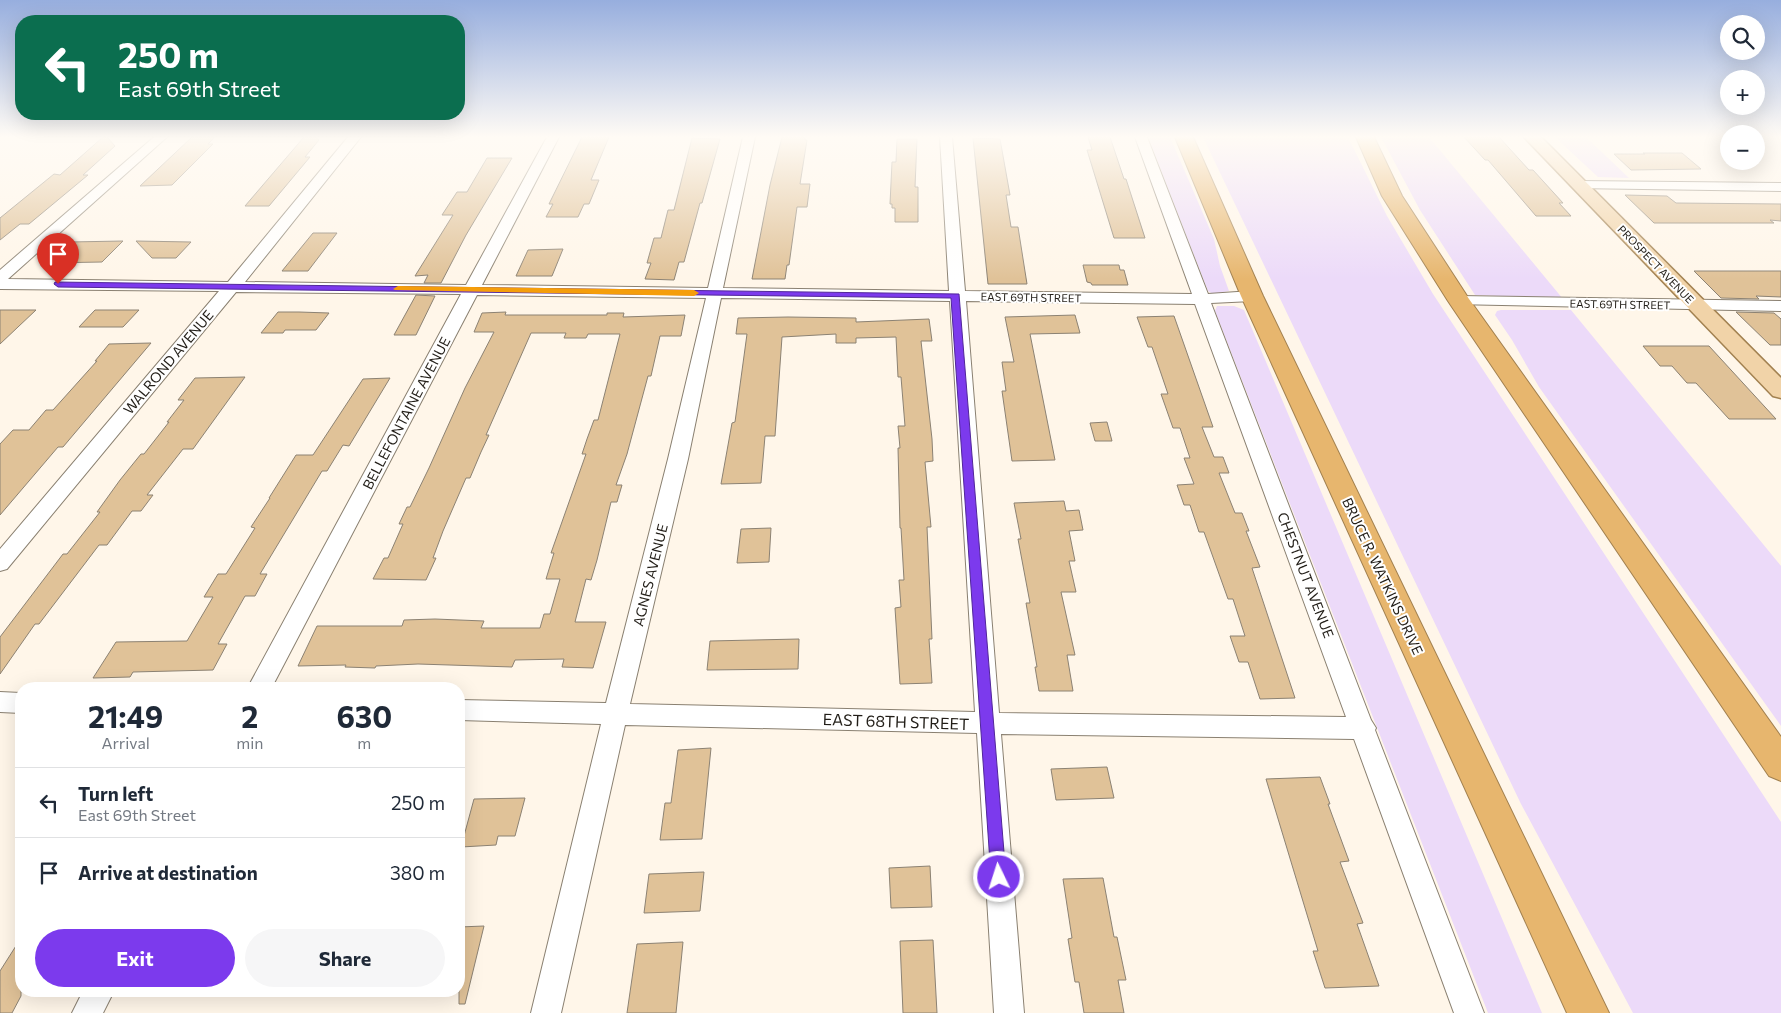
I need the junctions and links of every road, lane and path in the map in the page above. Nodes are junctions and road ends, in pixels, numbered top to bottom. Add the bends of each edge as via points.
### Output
1 (108, 184) edge
2 (316, 184) edge
3 (528, 184) edge
4 (738, 184) edge
5 (949, 184) edge
6 (1159, 184) edge
7 (1204, 184) edge
8 (1386, 184) edge
9 (1579, 185) joint
10 (1781, 187) edge
11 (0, 278) edge
12 (0, 284) edge
13 (232, 286) junction
14 (471, 290) junction
15 (714, 293) junction
16 (956, 296) junction
17 (1252, 296) junction
18 (1202, 299) junction
19 (1460, 301) junction
20 (1697, 305) junction
21 (1781, 306) edge
22 (1781, 391) edge
23 (0, 563) edge
24 (263, 682) edge
25 (0, 702) edge
26 (15, 703) edge
27 (465, 710) edge
28 (616, 714) junction
29 (987, 723) junction
30 (1364, 728) junction
31 (1781, 765) edge
32 (96, 997) edge
33 (1586, 1011) edge
34 (87, 1013) edge
35 (546, 1013) edge
36 (1009, 1013) edge
37 (1469, 1013) edge

1 - 11 street
2 - 13 street, WALROND AVENUE
3 - 14 street, BELLEFONTAINE AVENUE
4 - 15 street, AGNES AVENUE
5 - 16 street
6 - 18 street, CHESTNUT AVENUE
7 - 17 highway, BRUCE R. WATKINS DRIVE
8 - 19 highway
9 - 10 street
9 - 20 main road, PROSPECT AVENUE
12 - 13 street, EAST 69TH STREET
13 - 14 street, EAST 69TH STREET
13 - 23 street, WALROND AVENUE
14 - 15 street, EAST 69TH STREET
14 - 24 street, BELLEFONTAINE AVENUE
15 - 16 street, EAST 69TH STREET
15 - 28 street, AGNES AVENUE via 678,459
16 - 18 street, EAST 69TH STREET
16 - 29 street
17 - 18 street, EAST 69TH STREET
17 - 33 highway, BRUCE R. WATKINS DRIVE
18 - 30 street, CHESTNUT AVENUE
19 - 20 street, EAST 69TH STREET
19 - 31 highway
20 - 21 street, EAST 69TH STREET
20 - 22 main road, PROSPECT AVENUE
25 - 26 street
27 - 28 street, EAST 68TH STREET
28 - 29 street, EAST 68TH STREET
28 - 35 street, AGNES AVENUE
29 - 30 street, EAST 68TH STREET
29 - 36 street
30 - 37 street, CHESTNUT AVENUE
32 - 34 street

